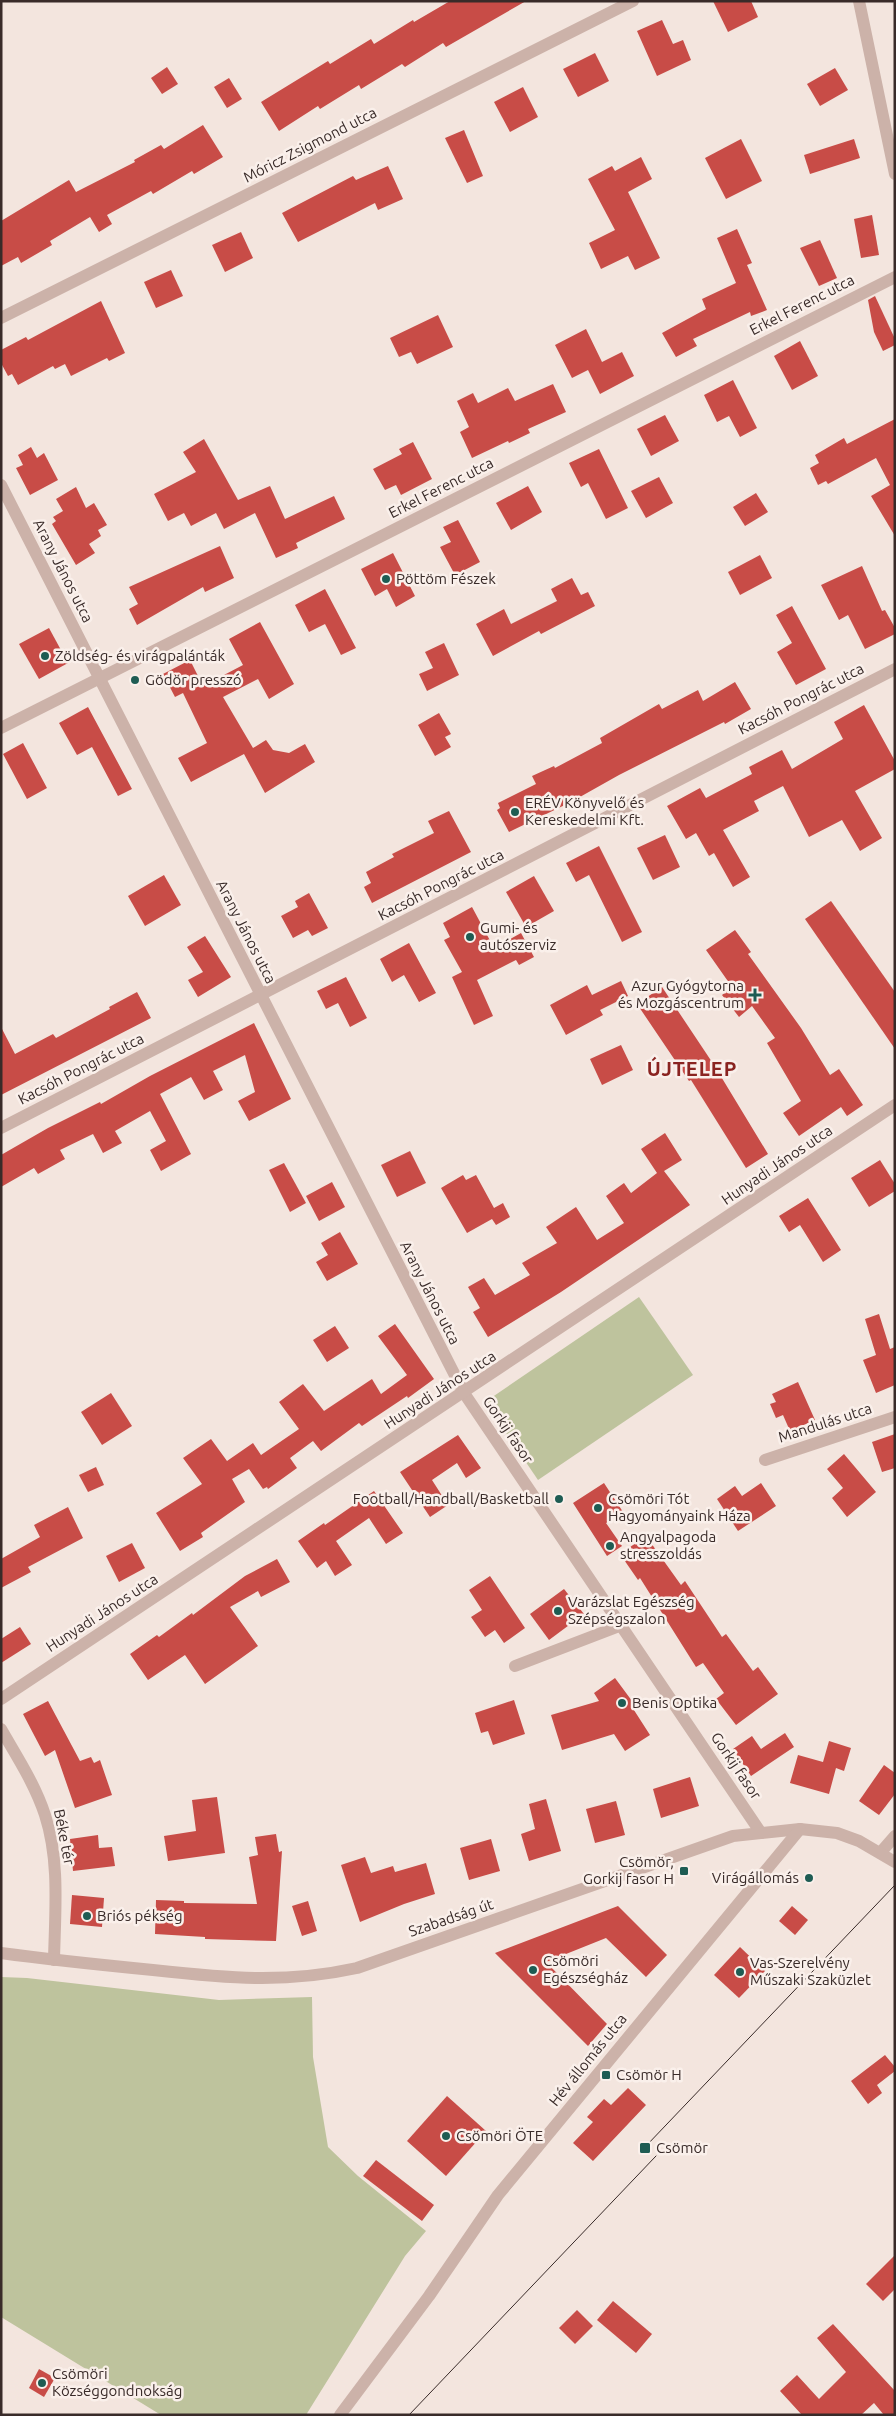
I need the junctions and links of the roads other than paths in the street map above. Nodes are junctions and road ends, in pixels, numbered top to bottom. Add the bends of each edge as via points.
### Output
1 (634, 1) edge
2 (859, 1) edge
3 (895, 174) edge
4 (895, 276) edge
5 (1, 318) edge
6 (1, 485) edge
7 (895, 669) edge
8 (100, 680) junction
9 (1, 728) edge
10 (260, 996) junction
11 (895, 1105) edge
12 (1, 1128) edge
13 (464, 1393) junction
14 (895, 1416) edge
15 (765, 1460) dead end
16 (622, 1625) junction
17 (515, 1666) dead end
18 (1, 1699) edge
19 (1, 1729) edge
20 (800, 1830) junction
21 (761, 1833) junction
22 (895, 1836) edge
23 (881, 1852) junction
24 (895, 1862) edge
25 (1, 1953) edge
26 (54, 1960) junction
27 (340, 2415) edge

1 - 5 street, Móricz Zsigmond utca
2 - 3 street
4 - 8 street, Erkel Ferenc utca
6 - 8 street, Arany János utca
7 - 10 street, Kacsóh Pongrác utca
8 - 9 street, Erkel Ferenc utca
8 - 10 street, Arany János utca
10 - 12 street, Kacsóh Pongrác utca
10 - 13 street, Arany János utca
11 - 13 street, Hunyadi János utca
13 - 16 street, Gorkij fasor
13 - 18 street, Hunyadi János utca
14 - 15 street, Mandulás utca
16 - 17 street
16 - 21 street, Gorkij fasor
19 - 26 street, Béke tér via 46,1816 53,1851 56,1899
20 - 21 street, Szabadság út
20 - 23 street, Szabadság út via 837,1833
20 - 27 street, Hév állomás utca via 498,2195
21 - 26 street, Szabadság út via 733,1836 357,1968 323,1976 233,1978
22 - 23 street
23 - 24 street, Szabadság út
25 - 26 street, Szabadság út

